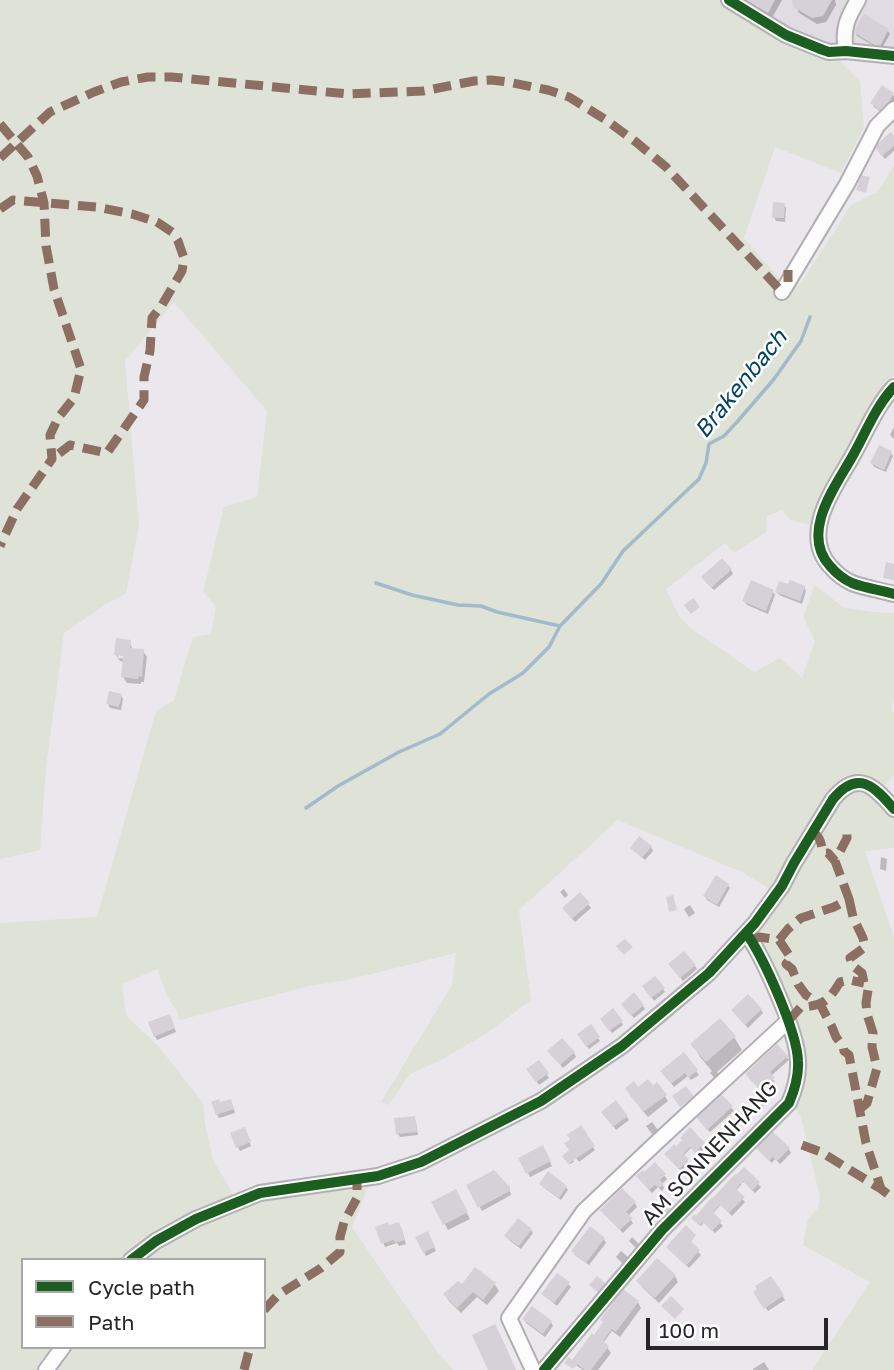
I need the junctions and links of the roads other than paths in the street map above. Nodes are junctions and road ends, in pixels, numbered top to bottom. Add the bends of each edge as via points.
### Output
1 (729, 0) edge
2 (858, 0) edge
3 (846, 51) junction
4 (894, 56) edge
5 (894, 109) edge
6 (782, 292) dead end
7 (894, 387) edge
8 (894, 594) edge
9 (894, 809) edge
10 (747, 934) junction
11 (788, 1021) junction
12 (133, 1258) edge
13 (62, 1349) edge
14 (46, 1370) edge
15 (533, 1370) edge
16 (544, 1370) edge

1 - 3 street via 786,35 829,52
2 - 3 street via 844,30
3 - 4 street
5 - 6 street via 877,126
7 - 8 street via 822,512 819,532 822,552 835,572 852,583
9 - 10 street via 868,784 858,782 840,791
10 - 11 street, AM SONNENHANG
10 - 12 street via 642,1030 541,1101 400,1169 236,1202 166,1235
11 - 15 street, AM SONNENHANG via 584,1211 509,1318
11 - 16 street, AM SONNENHANG via 798,1060 796,1089 789,1103 662,1230
13 - 14 street

